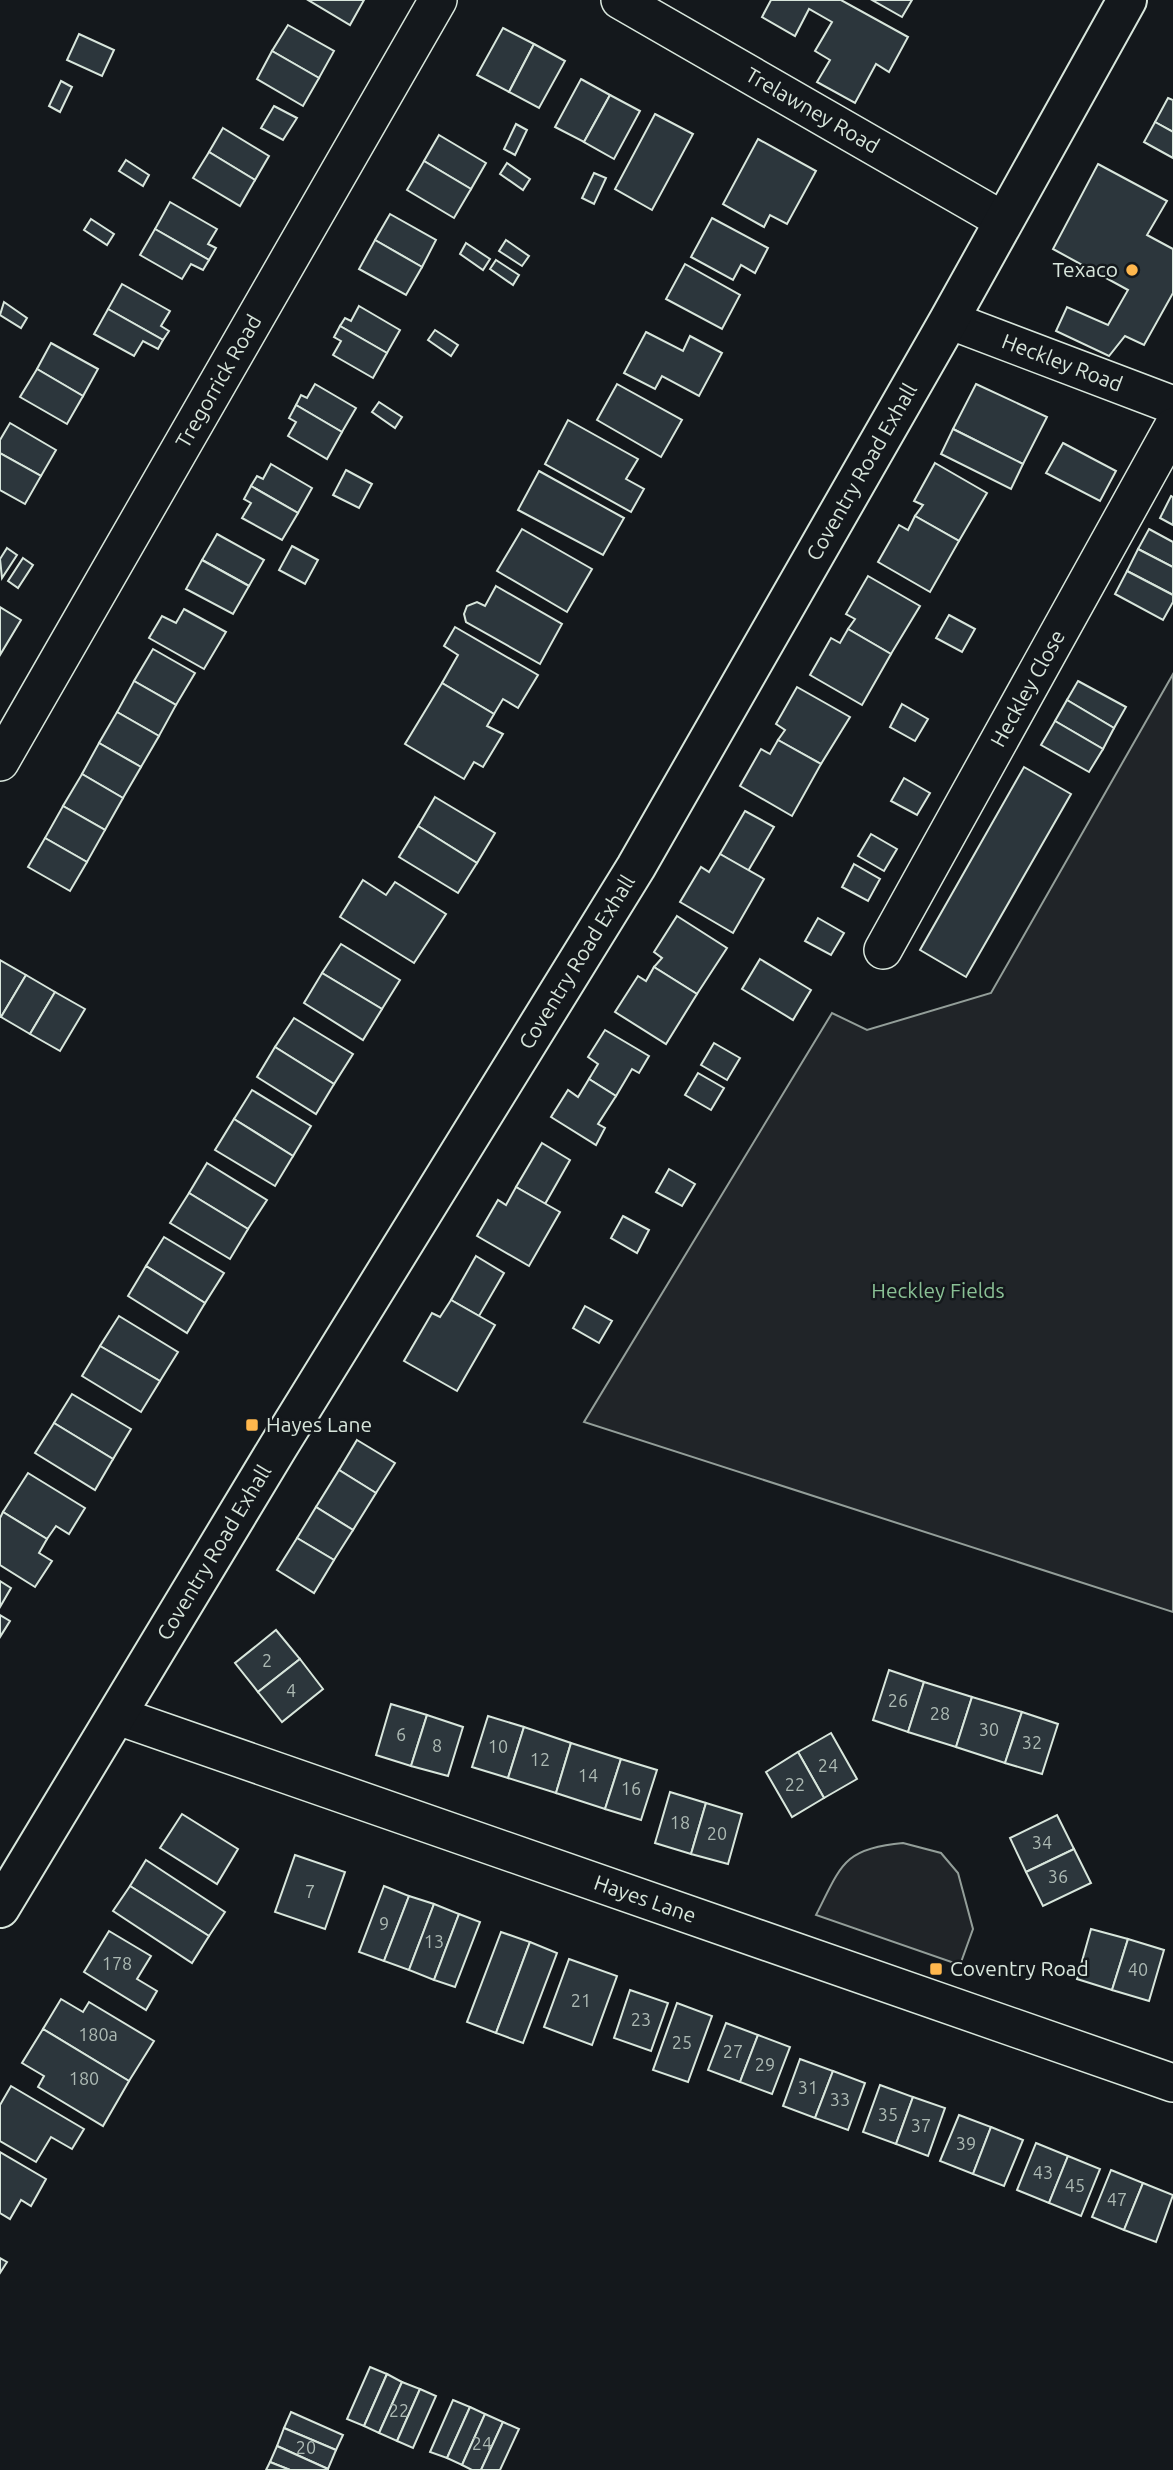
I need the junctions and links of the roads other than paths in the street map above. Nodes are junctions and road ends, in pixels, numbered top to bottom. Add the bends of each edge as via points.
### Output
1 (438, 0) edge
2 (620, 0) edge
3 (1127, 0) edge
4 (1004, 221) junction
5 (949, 320) junction
6 (1173, 405) edge
7 (1173, 427) edge
8 (0, 762) edge
9 (883, 950) dead end
10 (118, 1716) junction
11 (1, 1903) edge
12 (1173, 2082) edge

1 - 8 street, Tregorrick Road
2 - 4 street, Trelawney Road
3 - 4 main road, Coventry Road Exhall
4 - 5 main road, Coventry Road Exhall
5 - 6 street, Heckley Road
5 - 10 main road, Coventry Road Exhall via 636,867 278,1447
7 - 9 street, Heckley Close
10 - 11 main road, Coventry Road Exhall
10 - 12 street, Hayes Lane

